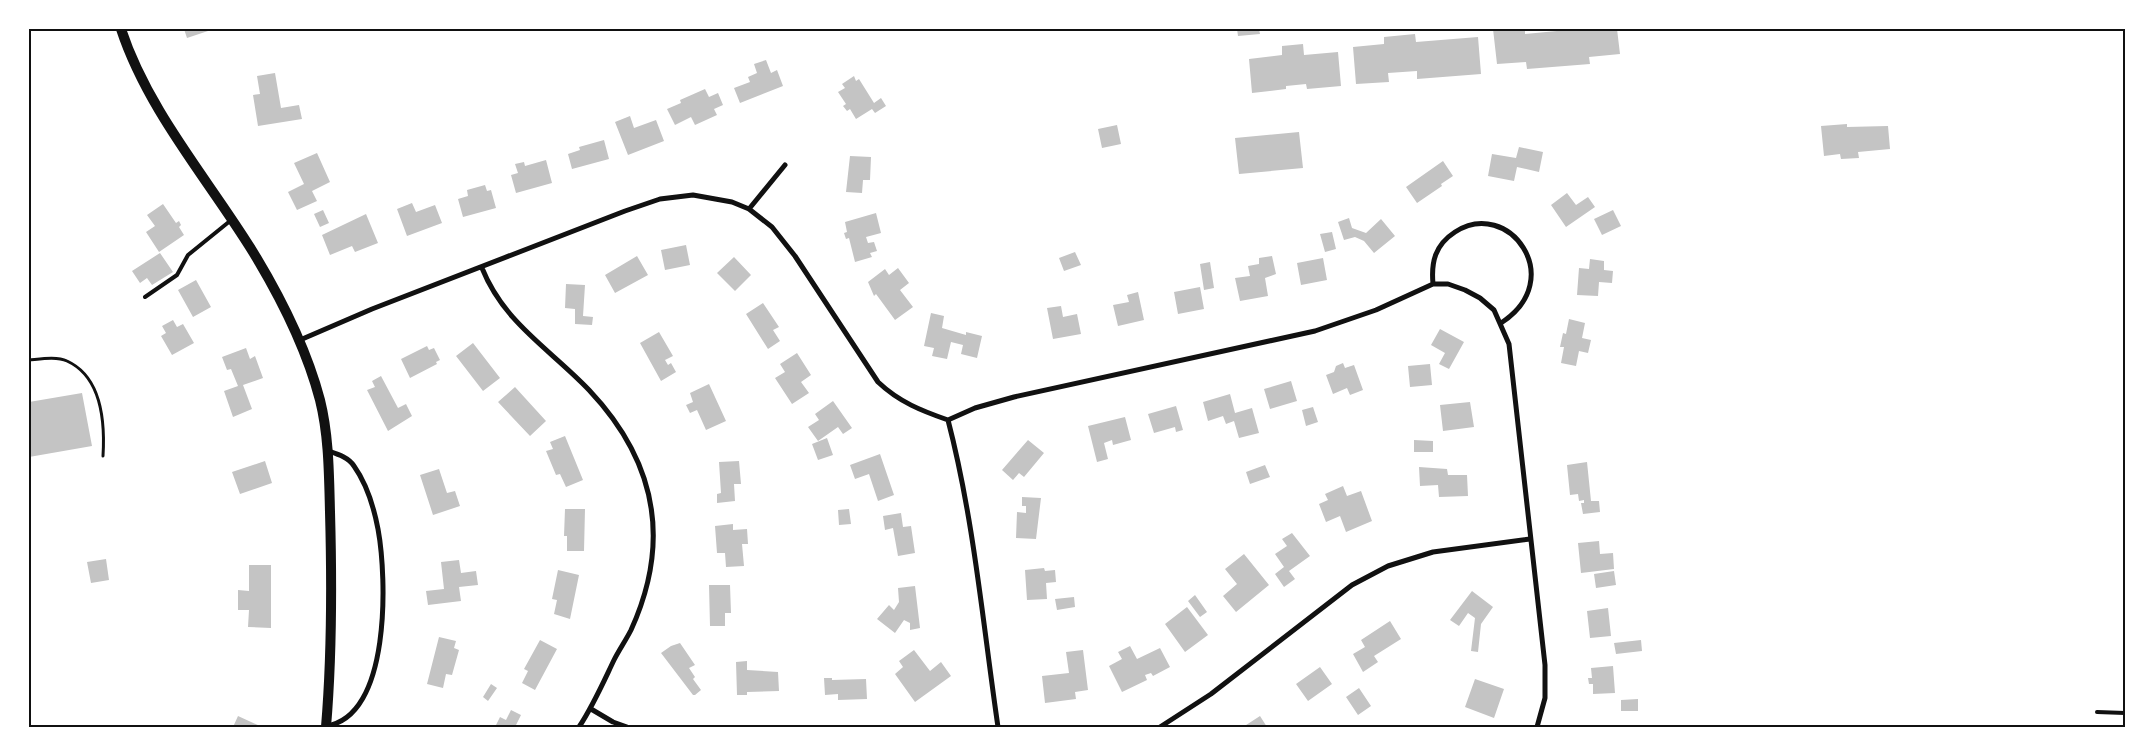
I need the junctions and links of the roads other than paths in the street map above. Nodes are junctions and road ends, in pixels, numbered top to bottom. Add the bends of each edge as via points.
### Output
1 (121, 29) edge
2 (785, 165) dead end
3 (750, 209) junction
4 (232, 220) junction
5 (482, 268) junction
6 (1433, 284) junction
7 (145, 297) dead end
8 (1501, 323) junction
9 (300, 340) junction
10 (948, 420) junction
11 (328, 451) junction
12 (1530, 539) junction
13 (591, 709) junction
14 (2096, 712) dead end
15 (2125, 712) edge
16 (326, 727) edge
17 (579, 727) edge
18 (627, 727) edge
19 (998, 727) edge
20 (1160, 727) edge
21 (1537, 727) edge

1 - 4 main road via 147,91
2 - 3 street
3 - 5 street via 732,202 693,195 660,199
3 - 10 street via 772,227 795,256 878,382 916,408
4 - 7 lane via 188,255 177,274
4 - 9 main road via 276,292
5 - 9 street
5 - 13 street via 491,291 514,319 617,422 638,458 652,500 654,539 641,605
6 - 8 street via 1448,284 1466,290 1494,310
6 - 8 street via 1432,266 1437,248 1461,227 1492,224 1509,232 1530,259 1532,278 1528,296 1520,309
6 - 10 street via 1376,310 1315,331 1014,397
8 - 12 street via 1509,344
9 - 11 main road via 320,401
10 - 19 street via 971,538
11 - 16 main road via 331,580
11 - 16 street via 342,455 353,464 367,492 378,528 382,596 380,643 372,680 362,703 348,718 338,725
12 - 20 street via 1433,552 1388,566 1352,585 1211,694
12 - 21 street via 1545,665 1545,698
13 - 17 street
13 - 18 street
14 - 15 lane

